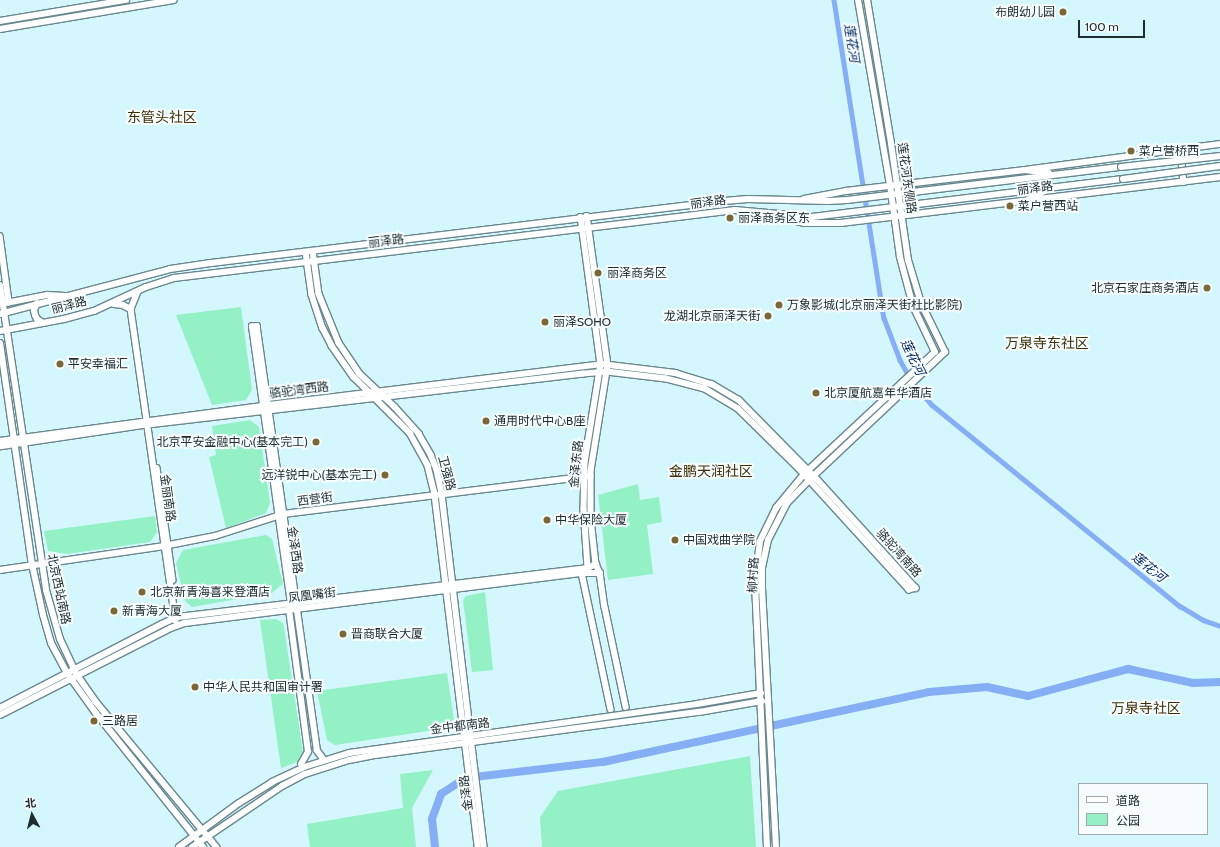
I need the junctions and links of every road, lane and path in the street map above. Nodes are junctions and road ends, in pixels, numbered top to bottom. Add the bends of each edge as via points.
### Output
1 (126, 0) edge
2 (174, 0) edge
3 (858, 0) edge
4 (867, 0) edge
5 (0, 21) edge
6 (0, 29) edge
7 (1220, 144) edge
8 (1181, 150) junction
9 (1220, 156) edge
10 (1220, 166) edge
11 (1025, 170) junction
12 (1060, 174) junction
13 (1220, 177) edge
14 (1184, 182) junction
15 (897, 184) junction
16 (890, 186) junction
17 (1054, 187) junction
18 (898, 194) junction
19 (891, 195) junction
20 (1029, 199) junction
21 (798, 200) junction
22 (900, 206) junction
23 (892, 207) junction
24 (782, 215) junction
25 (901, 215) junction
26 (584, 217) junction
27 (891, 217) junction
28 (586, 228) junction
29 (0, 236) edge
30 (310, 251) junction
31 (311, 262) junction
32 (0, 285) edge
33 (138, 292) junction
34 (65, 296) junction
35 (4, 303) edge
36 (37, 303) junction
37 (114, 304) junction
38 (132, 309) junction
39 (2, 313) edge
40 (43, 323) junction
41 (255, 327) dead end
42 (7, 330) junction
43 (0, 331) edge
44 (0, 343) edge
45 (935, 352) joint
46 (945, 352) joint
47 (601, 364) junction
48 (608, 365) junction
49 (600, 372) junction
50 (607, 372) junction
51 (377, 391) junction
52 (369, 392) junction
53 (383, 396) junction
54 (374, 397) junction
55 (266, 408) junction
56 (148, 423) junction
57 (0, 441) edge
58 (23, 441) junction
59 (15, 442) junction
60 (0, 447) edge
61 (806, 472) junction
62 (590, 476) junction
63 (584, 477) junction
64 (811, 478) junction
65 (442, 494) junction
66 (435, 495) junction
67 (282, 515) junction
68 (166, 545) junction
69 (44, 562) junction
70 (32, 564) junction
71 (596, 564) junction
72 (588, 568) junction
73 (0, 570) edge
74 (582, 573) junction
75 (600, 573) junction
76 (453, 587) junction
77 (446, 588) junction
78 (294, 606) junction
79 (177, 618) junction
80 (178, 625) junction
81 (76, 672) junction
82 (66, 673) junction
83 (71, 678) junction
84 (767, 693) junction
85 (758, 694) junction
86 (767, 700) junction
87 (759, 702) junction
88 (626, 707) dead end
89 (0, 708) edge
90 (611, 709) dead end
91 (0, 715) edge
92 (468, 740) junction
93 (322, 756) dead end
94 (301, 764) dead end
95 (475, 793) junction
96 (202, 829) junction
97 (195, 835) junction
98 (208, 836) junction
99 (201, 844) edge
100 (179, 847) edge
101 (192, 847) edge
102 (216, 847) edge
103 (478, 847) edge
104 (484, 847) edge
105 (767, 847) edge
106 (776, 847) edge

1 - 5 main road
2 - 6 main road
3 - 16 main road, 莲花河东侧路
4 - 15 main road, 莲花河东侧路
7 - 8 street, 丽泽路
8 - 11 street, 丽泽路
8 - 14 street
9 - 12 main road, 丽泽路, bridge
10 - 17 main road, 丽泽路, bridge
11 - 12 main road
11 - 15 street, 丽泽路
12 - 18 main road, 丽泽路
13 - 14 street, 丽泽路
14 - 20 street, 丽泽路
15 - 16 street, 丽泽路
15 - 18 main road, 莲花河东侧路
16 - 19 main road, 莲花河东侧路
16 - 21 street, 丽泽路
17 - 20 main road
17 - 22 main road, 丽泽路
18 - 19 main road, 丽泽路
18 - 22 main road, 莲花河东侧路
19 - 21 main road, 丽泽路 via 847,200
19 - 23 main road, 莲花河东侧路
20 - 25 street, 丽泽路
21 - 26 main road, 丽泽路 via 736,200
22 - 23 main road, 丽泽路
22 - 25 main road, 莲花河东侧路
23 - 24 main road, 丽泽路 via 812,217
23 - 27 main road, 莲花河东侧路
24 - 27 street, 丽泽路 via 804,223 851,222
24 - 28 main road, 丽泽路 via 735,210
25 - 27 street, 丽泽路
25 - 46 main road, 莲花河东侧路 via 914,284 926,317
26 - 28 street, 金泽东路
26 - 30 main road, 丽泽路
27 - 45 main road, 莲花河东侧路 via 913,306
28 - 31 main road, 丽泽路
28 - 47 street, 金泽东路
28 - 48 street, 金泽东路
29 - 35 street, 北京西站南路
30 - 31 street, 卫强路
30 - 34 main road, 丽泽路 via 170,269
31 - 33 main road, 丽泽路 via 174,278
31 - 51 street, 卫强路 via 319,294 339,343 360,374
31 - 52 street, 卫强路 via 312,295 324,328 346,366
32 - 35 main road, 北京西站南路
33 - 37 main road, 丽泽路
33 - 38 street, 金丽南路
34 - 35 street, 丽泽路 via 47,295
34 - 36 main road, 丽泽路
35 - 39 main road, 北京西站南路
36 - 39 main road, 丽泽路
36 - 40 main road via 35,315
37 - 38 street
37 - 40 main road, 丽泽路 via 77,316
38 - 56 street, 金丽南路
39 - 42 main road, 北京西站南路
40 - 42 main road, 丽泽路
41 - 55 street, 金泽西路
42 - 43 main road, 丽泽路
42 - 58 main road, 北京西站南路
44 - 59 main road, 北京西站南路
45 - 61 main road, 柳村路
46 - 64 main road, 柳村路
47 - 48 street, 骆驼湾南路
47 - 49 street, 金泽东路
47 - 51 street, 骆驼湾西路
48 - 50 street, 金泽东路
48 - 61 street, 骆驼湾南路 via 675,373 703,380 722,389 750,411
49 - 50 street, 骆驼湾南路
49 - 53 street, 骆驼湾西路
49 - 63 street, 金泽东路
50 - 61 street, 骆驼湾南路 via 666,379 705,389 738,408
50 - 62 street, 金泽东路
51 - 52 street, 骆驼湾西路
51 - 53 street, 卫强路
52 - 54 street, 卫强路
52 - 55 street, 骆驼湾西路
53 - 54 street, 骆驼湾西路
53 - 65 street, 卫强路 via 414,426 425,444 434,462
54 - 55 street, 骆驼湾西路
54 - 66 street, 卫强路 via 414,440 428,466
55 - 56 street, 骆驼湾西路
55 - 67 street, 金泽西路
56 - 58 street, 骆驼湾西路
56 - 68 street, 金丽南路
57 - 59 street, 骆驼湾西路
58 - 59 street, 骆驼湾西路
58 - 69 main road, 北京西站南路
59 - 60 street, 骆驼湾西路
59 - 70 main road, 北京西站南路
61 - 64 street, 骆驼湾南路
61 - 85 main road, 柳村路 via 776,508 764,532 758,552 755,583
62 - 63 street, 西营街
62 - 71 street, 金泽东路
63 - 65 street, 西营街
63 - 72 street, 金泽东路
64 - 64 street, 骆驼湾南路 via 909,590 916,588
64 - 84 main road, 柳村路 via 787,503 766,550 762,582
65 - 66 street, 西营街
65 - 76 street, 卫强路
66 - 67 street, 西营街
66 - 77 street, 卫强路
67 - 68 street, 西营街 via 226,534
67 - 78 street, 金泽西路
68 - 69 street, 西营街
68 - 79 street, 金丽南路
69 - 70 street, 西营街
69 - 81 main road, 北京西站南路 via 54,623
70 - 73 street, 西营街
70 - 82 main road, 北京西站南路 via 45,624
71 - 72 street, 凤凰嘴街
71 - 75 street, 金泽东路
72 - 74 street
72 - 76 street, 凤凰嘴街
74 - 75 street, 凤凰嘴街
74 - 76 street, 凤凰嘴街
74 - 90 street
75 - 88 street, 金泽东路
76 - 77 street, 凤凰嘴街
76 - 92 street, 卫强路
77 - 78 street, 凤凰嘴街
77 - 92 street, 卫强路
78 - 79 street, 凤凰嘴街
78 - 80 street, 凤凰嘴街
78 - 93 street, 金泽西路 via 317,750
78 - 94 street, 金泽西路 via 308,752
79 - 80 street, 金丽南路
79 - 81 street, 凤凰嘴街
80 - 81 street, 凤凰嘴街
81 - 82 street, 凤凰嘴街
81 - 83 street, 凤凰嘴街
81 - 96 main road, 北京西站南路 via 106,715
82 - 83 main road, 北京西站南路
82 - 89 street, 凤凰嘴街
83 - 91 street, 凤凰嘴街
83 - 97 main road, 北京西站南路 via 95,712
84 - 85 main road, 金中都南路
84 - 86 main road, 柳村路
85 - 87 main road, 柳村路
85 - 92 main road, 金中都南路
86 - 87 main road, 金中都南路
86 - 106 main road, 柳村路
87 - 92 main road, 金中都南路
87 - 105 main road, 柳村路
92 - 95 street, 金泽路
92 - 96 main road, 金中都南路 via 372,748 322,760 272,782
92 - 98 main road, 金中都南路 via 375,755 321,768 282,786
95 - 103 street, 金泽路
95 - 104 street, 金泽路
96 - 97 main road, 金中都南路
96 - 98 main road, 北京西站南路
97 - 99 main road, 北京西站南路
97 - 100 main road, 金中都南路
98 - 99 main road, 金中都南路
98 - 102 main road, 北京西站南路
99 - 101 main road, 金中都南路

